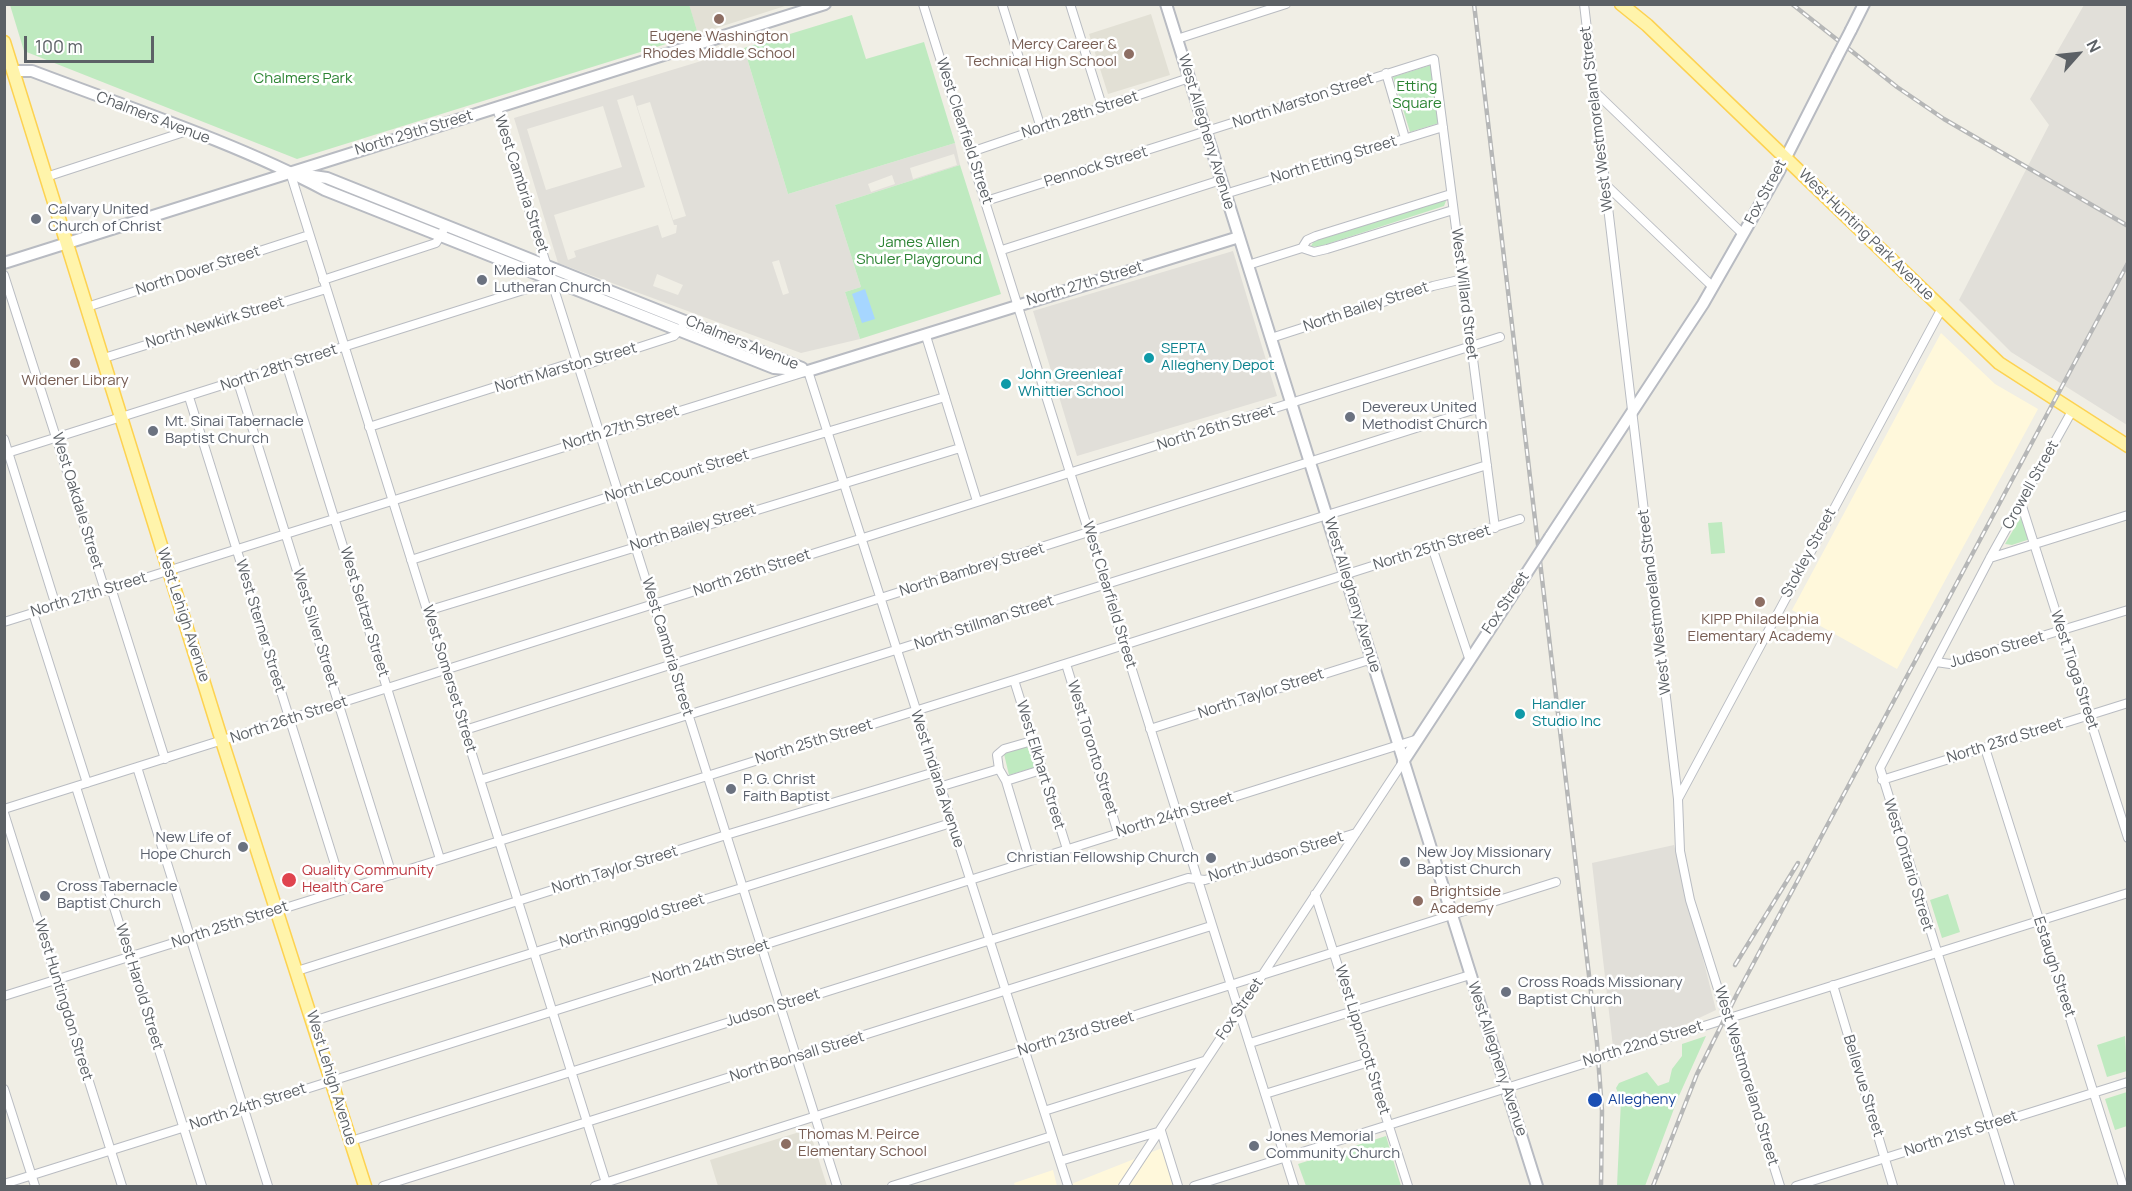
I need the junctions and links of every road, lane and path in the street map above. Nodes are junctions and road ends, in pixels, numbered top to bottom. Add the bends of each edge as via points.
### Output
1 (825, 4) edge
2 (923, 4) edge
3 (1002, 4) edge
4 (1070, 4) edge
5 (1166, 4) edge
6 (1286, 4) edge
7 (1584, 4) edge
8 (1621, 4) edge
9 (1864, 4) edge
10 (1177, 39) junction
11 (4, 42) edge
12 (1434, 59) joint
13 (9, 72) edge
14 (1386, 73) junction
15 (1189, 78) junction
16 (1593, 90) junction
17 (497, 108) junction
18 (1103, 109) junction
19 (1443, 127) junction
20 (1041, 128) junction
21 (187, 131) junction
22 (1206, 133) junction
23 (1405, 138) junction
24 (971, 152) junction
25 (1785, 157) junction
26 (290, 172) junction
27 (46, 177) junction
28 (1221, 180) junction
29 (1605, 184) junction
30 (1225, 194) junction
31 (1451, 194) junction
32 (986, 201) junction
33 (1454, 210) junction
34 (446, 226) junction
35 (1743, 234) junction
36 (309, 236) junction
37 (442, 237) junction
38 (1239, 237) junction
39 (67, 243) junction
40 (1302, 248) junction
41 (1002, 250) junction
42 (4, 263) edge
43 (1248, 265) junction
44 (548, 266) junction
45 (4, 275) edge
46 (1462, 279) junction
47 (323, 280) junction
48 (552, 281) junction
49 (1713, 287) junction
50 (326, 289) junction
51 (1019, 305) junction
52 (87, 307) junction
53 (1942, 308) junction
54 (684, 320) junction
55 (680, 331) junction
56 (926, 336) junction
57 (1500, 337) dead end
58 (1271, 338) junction
59 (1471, 346) junction
60 (344, 347) junction
61 (104, 358) junction
62 (578, 365) junction
63 (287, 366) junction
64 (808, 371) junction
65 (238, 382) junction
66 (189, 397) junction
67 (945, 397) junction
68 (1292, 404) junction
69 (1479, 408) junction
70 (2072, 411) junction
71 (1632, 413) junction
72 (122, 418) junction
73 (369, 427) junction
74 (827, 430) junction
75 (600, 434) junction
76 (58, 437) junction
77 (4, 439) edge
78 (2127, 446) edge
79 (960, 448) junction
80 (7, 454) edge
81 (1310, 463) junction
82 (1487, 465) junction
83 (1072, 473) junction
84 (843, 482) junction
85 (618, 494) junction
86 (392, 500) junction
87 (977, 501) junction
88 (2021, 503) junction
89 (1326, 515) junction
90 (2127, 515) edge
91 (334, 518) junction
92 (1520, 519) dead end
93 (1495, 528) junction
94 (1090, 533) junction
95 (286, 534) junction
96 (861, 538) junction
97 (2035, 544) junction
98 (635, 545) junction
99 (1432, 547) junction
100 (237, 549) junction
101 (1990, 558) junction
102 (411, 560) junction
103 (169, 570) junction
104 (1345, 575) junction
105 (1106, 584) junction
106 (108, 589) junction
107 (880, 599) junction
108 (653, 604) junction
109 (56, 606) junction
110 (427, 610) junction
111 (2127, 610) edge
112 (33, 613) junction
113 (4, 622) edge
114 (2062, 631) junction
115 (1124, 644) junction
116 (896, 651) junction
117 (1469, 658) junction
118 (1372, 659) junction
119 (1936, 662) junction
120 (1066, 664) junction
121 (672, 665) junction
122 (445, 670) junction
123 (1014, 680) junction
124 (387, 688) junction
125 (2127, 703) edge
126 (339, 704) junction
127 (915, 711) junction
128 (2089, 715) junction
129 (688, 716) junction
130 (290, 719) junction
131 (1150, 729) junction
132 (465, 730) junction
133 (1418, 739) junction
134 (222, 741) junction
135 (1032, 741) junction
136 (1398, 746) junction
137 (1984, 748) junction
138 (165, 759) junction
139 (1403, 762) junction
140 (137, 768) junction
141 (999, 769) junction
142 (1041, 770) junction
143 (935, 772) junction
144 (707, 774) junction
145 (480, 780) junction
146 (1882, 780) junction
147 (1006, 781) junction
148 (87, 783) junction
149 (76, 787) junction
150 (939, 788) junction
151 (1678, 799) junction
152 (4, 811) edge
153 (1177, 815) junction
154 (951, 823) junction
155 (1118, 832) junction
156 (1356, 833) junction
157 (726, 835) junction
158 (2127, 838) edge
159 (500, 841) junction
160 (1067, 849) junction
161 (440, 859) junction
162 (1030, 861) junction
163 (392, 875) junction
164 (1197, 879) junction
165 (969, 881) junction
166 (1556, 882) dead end
167 (742, 887) junction
168 (343, 890) junction
169 (2127, 893) edge
170 (1315, 894) junction
171 (519, 900) junction
172 (278, 911) junction
173 (1451, 915) junction
174 (2039, 921) junction
175 (1211, 926) junction
176 (191, 938) junction
177 (988, 941) junction
178 (761, 946) junction
179 (534, 952) junction
180 (1335, 952) junction
181 (1935, 953) junction
182 (130, 957) junction
183 (297, 971) junction
184 (1264, 974) junction
185 (1470, 975) junction
186 (57, 980) junction
187 (1833, 985) junction
188 (1231, 986) junction
189 (1004, 992) junction
190 (4, 996) edge
191 (780, 1006) junction
192 (1239, 1010) junction
193 (552, 1012) junction
194 (1354, 1012) junction
195 (1727, 1018) junction
196 (313, 1020) junction
197 (1250, 1043) junction
198 (1025, 1050) junction
199 (796, 1057) junction
200 (1204, 1061) junction
201 (1369, 1062) junction
202 (570, 1071) junction
203 (331, 1081) junction
204 (2127, 1082) edge
205 (4, 1089) edge
206 (1506, 1089) junction
207 (2094, 1092) junction
208 (1265, 1094) junction
209 (244, 1109) junction
210 (1044, 1111) junction
211 (815, 1117) junction
212 (587, 1123) junction
213 (1389, 1124) junction
214 (1990, 1124) junction
215 (183, 1128) junction
216 (1161, 1131) junction
217 (1052, 1136) junction
218 (351, 1141) junction
219 (111, 1150) junction
220 (1884, 1158) junction
221 (1285, 1159) junction
222 (1060, 1161) junction
223 (32, 1176) junction
224 (4, 1184) edge
225 (606, 1185) edge
226 (35, 1186) edge
227 (122, 1186) edge
228 (202, 1186) edge
229 (268, 1186) edge
230 (365, 1186) edge
231 (383, 1186) edge
232 (595, 1186) edge
233 (837, 1186) edge
234 (892, 1186) edge
235 (1068, 1186) edge
236 (1124, 1186) edge
237 (1178, 1186) edge
238 (1194, 1186) edge
239 (1294, 1186) edge
240 (1408, 1186) edge
241 (1537, 1186) edge
242 (1780, 1186) edge
243 (1796, 1186) edge
244 (1893, 1186) edge
245 (2010, 1186) edge
246 (2123, 1186) edge

1 - 17 street, North 29th Street
2 - 24 street, West Clearfield Street
3 - 20 street
4 - 18 street
5 - 10 street, West Allegheny Avenue
6 - 10 street
7 - 16 street, West Westmoreland Street
8 - 25 main road, West Hunting Park Avenue via 1647,24
9 - 25 street, Fox Street, bridge
10 - 15 street, West Allegheny Avenue
11 - 13 main road, West Lehigh Avenue
12 - 14 street, North Marston Street
12 - 19 street, West Willard Street
13 - 21 street, Chalmers Avenue via 32,71
13 - 27 main road, West Lehigh Avenue
14 - 22 street, North Marston Street
14 - 23 street
15 - 18 street, North 28th Street
15 - 22 street, West Allegheny Avenue
16 - 29 street, West Westmoreland Street
16 - 35 street
17 - 26 street, North 29th Street
17 - 44 street, West Cambria Street
18 - 20 street, North 28th Street
19 - 23 street, North Etting Street
19 - 31 street, West Willard Street
20 - 24 street, North 28th Street
21 - 26 street, Chalmers Avenue
21 - 27 street
22 - 28 street, West Allegheny Avenue
22 - 32 street, Pennock Street
23 - 30 street, North Etting Street
24 - 32 street, West Clearfield Street
25 - 35 street, Fox Street
25 - 53 main road, West Hunting Park Avenue
26 - 34 street, Chalmers Avenue via 327,178
26 - 36 street, West Somerset Street
26 - 37 street, Chalmers Avenue
26 - 39 street, North 29th Street
27 - 39 main road, West Lehigh Avenue
28 - 30 street, West Allegheny Avenue
28 - 41 street
29 - 49 street
29 - 71 street, West Westmoreland Street
30 - 38 street, West Allegheny Avenue
31 - 33 street, West Willard Street
31 - 40 street via 1316,236
32 - 41 street, West Clearfield Street
33 - 40 street via 1327,249 1314,252
33 - 46 street, West Willard Street
34 - 37 street
34 - 44 street, Chalmers Avenue
35 - 49 street, Fox Street
36 - 47 street, West Somerset Street
36 - 52 street, North Dover Street
37 - 47 street via 436,243
37 - 48 street, Chalmers Avenue
38 - 43 street, West Allegheny Avenue
38 - 51 street, North 27th Street
39 - 42 street, North 29th Street
39 - 52 main road, West Lehigh Avenue
40 - 43 street
41 - 51 street, West Clearfield Street
43 - 58 street, West Allegheny Avenue
44 - 48 street, West Cambria Street
44 - 54 street, Chalmers Avenue
45 - 76 street, West Oakdale Street
46 - 58 street, North Bailey Street
46 - 59 street, West Willard Street
47 - 50 street, West Somerset Street
48 - 55 street, Chalmers Avenue
48 - 60 street, North 28th Street
48 - 62 street, West Cambria Street
49 - 71 street, Fox Street
50 - 60 street, West Somerset Street
50 - 61 street, North Newkirk Street
51 - 56 street, North 27th Street
51 - 83 street, West Clearfield Street
52 - 61 main road, West Lehigh Avenue
53 - 70 main road, West Hunting Park Avenue via 2006,368
53 - 151 street, Stokley Street
54 - 55 street
54 - 64 street, Chalmers Avenue
55 - 62 street, North Marston Street via 663,340
55 - 64 street, Chalmers Avenue via 774,368
56 - 64 street, North 27th Street
56 - 67 street
57 - 59 street, North 26th Street
58 - 68 street, West Allegheny Avenue
59 - 68 street, North 26th Street
59 - 69 street, West Willard Street
60 - 63 street, North 28th Street
60 - 73 street, West Somerset Street
61 - 72 main road, West Lehigh Avenue
62 - 73 street, North Marston Street via 568,364
62 - 75 street, West Cambria Street
63 - 65 street, North 28th Street
63 - 91 street, West Seltzer Street
64 - 74 street, West Indiana Avenue
64 - 75 street, North 27th Street
65 - 66 street, North 28th Street
65 - 95 street, West Silver Street
66 - 72 street, North 28th Street
66 - 100 street, West Sterner Street
67 - 74 street, North LeCount Street
67 - 79 street
68 - 81 street, West Allegheny Avenue
68 - 83 street, North 26th Street
69 - 81 street, North Bambrey Street
69 - 82 street, West Willard Street
70 - 78 main road, West Hunting Park Avenue
70 - 88 street, Crowell Street
71 - 117 street, Fox Street, bridge
71 - 151 street, West Westmoreland Street
72 - 76 street, North 28th Street
72 - 103 main road, West Lehigh Avenue
73 - 86 street, West Somerset Street
74 - 84 street, West Indiana Avenue
74 - 85 street, North LeCount Street
75 - 85 street, West Cambria Street
75 - 86 street, North 27th Street
76 - 80 street, North 28th Street
76 - 106 street, West Oakdale Street via 103,584
77 - 80 street
79 - 84 street, North Bailey Street
79 - 87 street
80 - 109 street
81 - 89 street, West Allegheny Avenue
81 - 94 street, North Bambrey Street
82 - 89 street, North Stillman Street
82 - 93 street, West Willard Street
83 - 87 street, North 26th Street
83 - 94 street, West Clearfield Street
84 - 96 street, West Indiana Avenue
84 - 98 street, North Bailey Street
85 - 98 street, West Cambria Street
85 - 102 street, North LeCount Street
86 - 91 street, North 27th Street
86 - 102 street, West Somerset Street
87 - 96 street, North 26th Street
88 - 97 street, West Tioga Street
88 - 101 street, Crowell Street
89 - 104 street, West Allegheny Avenue
89 - 105 street, North Stillman Street
90 - 97 street
91 - 95 street, North 27th Street
91 - 124 street, West Seltzer Street
92 - 93 street, North 25th Street
93 - 99 street, North 25th Street
94 - 105 street, West Clearfield Street
94 - 107 street, North Bambrey Street
95 - 100 street, North 27th Street
95 - 126 street, West Silver Street
96 - 107 street, West Indiana Avenue
96 - 108 street, North 26th Street
97 - 101 street
97 - 114 street, West Tioga Street
98 - 108 street, West Cambria Street
98 - 110 street, North Bailey Street
99 - 104 street, North 25th Street
99 - 117 street
100 - 103 street, North 27th Street
100 - 130 street, West Sterner Street
101 - 119 street, West Ontario Street
102 - 110 street, West Somerset Street
103 - 106 street, North 27th Street
103 - 134 main road, West Lehigh Avenue
104 - 115 street, North 25th Street
104 - 118 street, West Allegheny Avenue
105 - 115 street, West Clearfield Street
105 - 116 street, North Stillman Street
106 - 109 street, North 27th Street
106 - 138 street, West Oakdale Street via 113,594
107 - 116 street, West Indiana Avenue
107 - 121 street, North Bambrey Street
108 - 121 street, West Cambria Street
108 - 122 street, North 26th Street
109 - 112 street, North 27th Street
110 - 122 street, West Somerset Street
111 - 114 street, Judson Street
112 - 113 street, North 27th Street
112 - 148 street
114 - 119 street, Judson Street via 1950,664
114 - 128 street, West Tioga Street
115 - 120 street, North 25th Street
115 - 131 street, West Clearfield Street
116 - 127 street, West Indiana Avenue
116 - 129 street, North Stillman Street
117 - 133 street, Fox Street
118 - 131 street, North Taylor Street
118 - 136 street, West Allegheny Avenue
119 - 146 street, West Ontario Street via 1880,768
120 - 123 street, North 25th Street
120 - 155 street, West Toronto Street
121 - 129 street, West Cambria Street
121 - 132 street, North Bambrey Street
122 - 124 street, North 26th Street
122 - 132 street, West Somerset Street
123 - 127 street, North 25th Street
123 - 135 street, West Elkhart Street
124 - 126 street, North 26th Street
124 - 161 street, West Seltzer Street
125 - 128 street, North 23rd Street
126 - 130 street, North 26th Street
126 - 163 street, West Silver Street
127 - 143 street, West Indiana Avenue
127 - 144 street, North 25th Street
128 - 137 street, North 23rd Street
128 - 158 street, West Tioga Street
129 - 144 street, West Cambria Street
129 - 145 street, North Stillman Street
130 - 134 street, North 26th Street
130 - 168 street, West Sterner Street
131 - 153 street, West Clearfield Street
132 - 145 street, West Somerset Street
133 - 136 street, North 24th Street
133 - 139 street, Fox Street
134 - 138 street, North 26th Street
134 - 172 main road, West Lehigh Avenue
135 - 141 street via 1004,749 997,755
135 - 142 street, West Elkhart Street
136 - 139 street, West Allegheny Avenue
136 - 153 street, North 24th Street
137 - 146 street, North 23rd Street
137 - 174 street, Estaugh Street
138 - 140 street, North 26th Street
139 - 156 street, Fox Street
139 - 173 street, West Allegheny Avenue
140 - 148 street, North 26th Street
140 - 176 street
141 - 147 street
141 - 150 street
142 - 147 street
142 - 160 street, West Elkhart Street
143 - 150 street, West Indiana Avenue
143 - 157 street, North Taylor Street
144 - 157 street, West Cambria Street
144 - 159 street, North 25th Street
145 - 159 street, West Somerset Street
146 - 181 street, West Ontario Street
147 - 162 street
148 - 149 street, North 26th Street
149 - 152 street, North 26th Street
149 - 182 street, West Harold Street
150 - 154 street, West Indiana Avenue
151 - 195 street, West Westmoreland Street via 1680,851 1690,900
152 - 186 street, West Huntingdon Street
153 - 155 street, North 24th Street
153 - 164 street, West Clearfield Street
154 - 165 street, West Indiana Avenue
154 - 167 street, North Ringgold Street
155 - 160 street, North 24th Street
156 - 164 street, North Judson Street via 1205,880
156 - 170 street, Fox Street
157 - 167 street, West Cambria Street
157 - 171 street, North Taylor Street
159 - 161 street, North 25th Street
159 - 171 street, West Somerset Street
160 - 162 street, North 24th Street
161 - 163 street, North 25th Street
162 - 165 street, North 24th Street
163 - 168 street, North 25th Street
164 - 175 street, West Clearfield Street
164 - 177 street, Judson Street via 1188,878
165 - 177 street, West Indiana Avenue
165 - 178 street, North 24th Street
166 - 173 street, North 23rd Street
167 - 178 street, West Cambria Street
167 - 179 street, North Ringgold Street
168 - 172 street, North 25th Street
169 - 174 street, North 22nd Street
170 - 180 street, West Lippincott Street
170 - 184 street, Fox Street
171 - 179 street, West Somerset Street
171 - 183 street, North Taylor Street
172 - 176 street, North 25th Street
172 - 183 main road, West Lehigh Avenue
173 - 180 street, North 23rd Street
173 - 185 street, West Allegheny Avenue
174 - 181 street, North 22nd Street
174 - 207 street, Estaugh Street
175 - 188 street, West Clearfield Street
175 - 189 street, North Bonsall Street
176 - 182 street, North 25th Street
176 - 209 street
177 - 189 street, West Indiana Avenue
177 - 191 street, Judson Street
178 - 191 street, West Cambria Street
178 - 193 street, North 24th Street
179 - 193 street, West Somerset Street
179 - 196 street, North Ringgold Street
180 - 184 street, North 23rd Street
180 - 194 street, West Lippincott Street
181 - 187 street, North 22nd Street
181 - 214 street, West Ontario Street
182 - 186 street, North 25th Street
182 - 215 street, West Harold Street
183 - 196 main road, West Lehigh Avenue
184 - 188 street, North 23rd Street
184 - 192 street, Fox Street
185 - 194 street
185 - 206 street, West Allegheny Avenue
186 - 190 street, North 25th Street
186 - 219 street, West Huntingdon Street
187 - 195 street, North 22nd Street
187 - 220 street, Bellevue Street
188 - 192 street, West Clearfield Street
188 - 198 street, North 23rd Street
189 - 198 street, West Indiana Avenue
189 - 199 street, North Bonsall Street
191 - 199 street, West Cambria Street
191 - 202 street, Judson Street
192 - 197 street, West Clearfield Street
192 - 200 street, Fox Street
193 - 202 street, West Somerset Street
193 - 203 street, North 24th Street
194 - 197 street
194 - 201 street, West Lippincott Street
195 - 206 street, North 22nd Street
195 - 242 street, West Westmoreland Street
196 - 203 main road, West Lehigh Avenue
197 - 208 street, West Clearfield Street
198 - 210 street, West Indiana Avenue
198 - 211 street, North 23rd Street
199 - 211 street, West Cambria Street
199 - 212 street, North Bonsall Street
200 - 210 street
200 - 216 street, Fox Street
201 - 208 street
201 - 213 street, West Lippincott Street
202 - 212 street, West Somerset Street
202 - 218 street, Judson Street
203 - 209 street, North 24th Street
203 - 218 main road, West Lehigh Avenue
204 - 207 street, North 21st Street
205 - 223 street
206 - 213 street, North 22nd Street
206 - 241 street, West Allegheny Avenue
207 - 214 street, North 21st Street
207 - 246 street, Estaugh Street
208 - 221 street, West Clearfield Street
209 - 215 street, North 24th Street
209 - 229 street
210 - 217 street, West Indiana Avenue
211 - 225 street, North 23rd Street
211 - 233 street, West Cambria Street
212 - 225 street, West Somerset Street
212 - 231 street, North Bonsall Street
213 - 221 street, North 22nd Street
213 - 240 street, West Lippincott Street
214 - 220 street, North 21st Street
214 - 245 street, West Ontario Street
215 - 219 street, North 24th Street
215 - 228 street, West Harold Street
216 - 222 street
216 - 236 street, Fox Street
216 - 237 street
217 - 222 street, West Indiana Avenue
217 - 234 street
218 - 230 main road, West Lehigh Avenue
219 - 223 street, North 24th Street
219 - 227 street, West Huntingdon Street
220 - 243 street, North 21st Street
220 - 244 street, Bellevue Street
221 - 238 street, North 22nd Street
221 - 239 street, West Clearfield Street
222 - 235 street, West Indiana Avenue
223 - 224 street, North 24th Street
223 - 226 street
225 - 232 street, North 23rd Street

